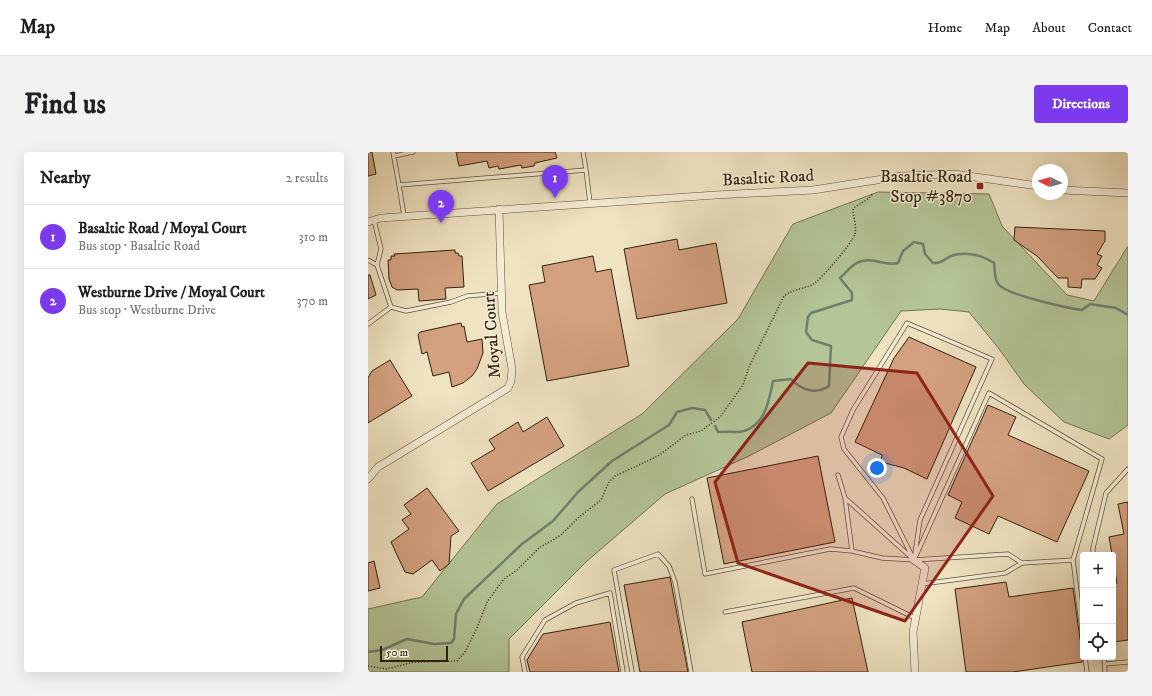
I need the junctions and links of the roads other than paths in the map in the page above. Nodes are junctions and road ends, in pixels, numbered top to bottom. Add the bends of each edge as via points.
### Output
1 (413, 152) edge
2 (583, 152) edge
3 (393, 154) edge
4 (586, 170) junction
5 (399, 185) junction
6 (1032, 185) edge
7 (1068, 190) edge
8 (1128, 193) edge
9 (590, 203) junction
10 (499, 209) junction
11 (404, 216) junction
12 (371, 221) edge
13 (368, 260) edge
14 (377, 265) junction
15 (502, 292) junction
16 (391, 307) junction
17 (368, 324) edge
18 (1128, 469) edge
19 (838, 475) dead end
20 (368, 479) edge
21 (845, 498) junction
22 (692, 499) dead end
23 (852, 551) junction
24 (1093, 552) edge
25 (914, 560) junction
26 (1073, 560) junction
27 (1022, 563) junction
28 (922, 584) junction
29 (725, 612) dead end
30 (915, 618) junction
31 (1081, 624) edge
32 (1085, 660) edge
33 (1104, 660) edge
34 (1128, 662) edge
35 (1105, 664) junction
36 (525, 672) edge
37 (623, 672) edge
38 (632, 672) edge
39 (691, 672) edge
40 (915, 672) edge
41 (1087, 672) edge
42 (1106, 672) edge

1 - 3 lane
2 - 4 lane
3 - 5 lane
4 - 5 lane
4 - 9 lane
5 - 11 lane
6 - 9 street, Basaltic Road via 954,174 902,176 813,190
7 - 8 street
9 - 10 street, Basaltic Road
10 - 11 street, Basaltic Road
10 - 15 street, Moyal Court
11 - 12 street, Basaltic Road
12 - 14 lane via 381,249
13 - 14 lane
14 - 16 lane
15 - 16 lane via 467,296 451,302 406,311
15 - 20 street, Moyal Court via 502,312 512,369 508,388 378,467
16 - 17 lane
18 - 24 lane via 1106,493
19 - 21 lane
21 - 23 lane
21 - 25 lane
22 - 23 lane via 705,574 830,549
23 - 25 lane via 882,558
25 - 25 lane via 920,520 992,359 908,323 853,410 842,437 844,449 883,498
25 - 26 lane via 989,393 1102,459
25 - 27 lane via 1008,554
25 - 28 street via 925,568
26 - 27 lane
26 - 31 lane
27 - 28 lane via 1005,573
28 - 30 street
29 - 30 lane via 854,588
30 - 40 street
32 - 41 lane
33 - 35 lane
34 - 35 lane
35 - 42 lane
36 - 37 lane via 522,657 545,620 576,603 610,593
38 - 39 lane via 614,570 658,554 669,566 675,582

